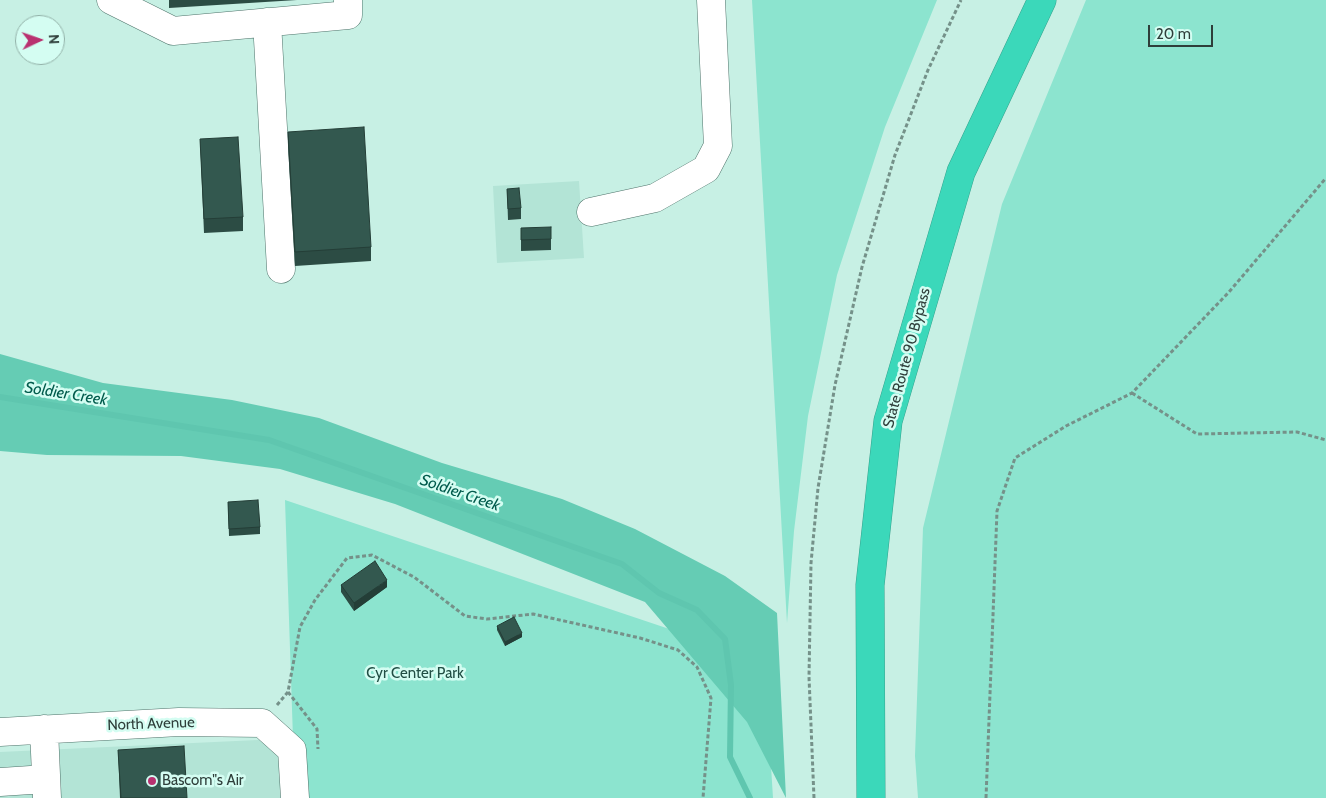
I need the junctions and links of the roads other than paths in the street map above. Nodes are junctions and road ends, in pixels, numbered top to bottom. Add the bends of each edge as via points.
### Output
1 (112, 0) edge
2 (348, 0) edge
3 (711, 0) edge
4 (1042, 0) edge
5 (267, 22) junction
6 (591, 212) dead end
7 (281, 269) dead end
8 (44, 729) junction
9 (0, 732) edge
10 (0, 782) edge
11 (47, 789) edge
12 (295, 798) edge
13 (871, 798) edge

1 - 5 street via 173,31
2 - 5 street via 348,15
3 - 6 street via 718,146 706,169 655,198
4 - 13 highway, State Route 90 Bypass via 961,172 888,421 870,585
5 - 7 street
8 - 9 street, North Avenue
8 - 11 street
8 - 12 street, North Avenue via 179,722 262,723 292,750
10 - 11 street

